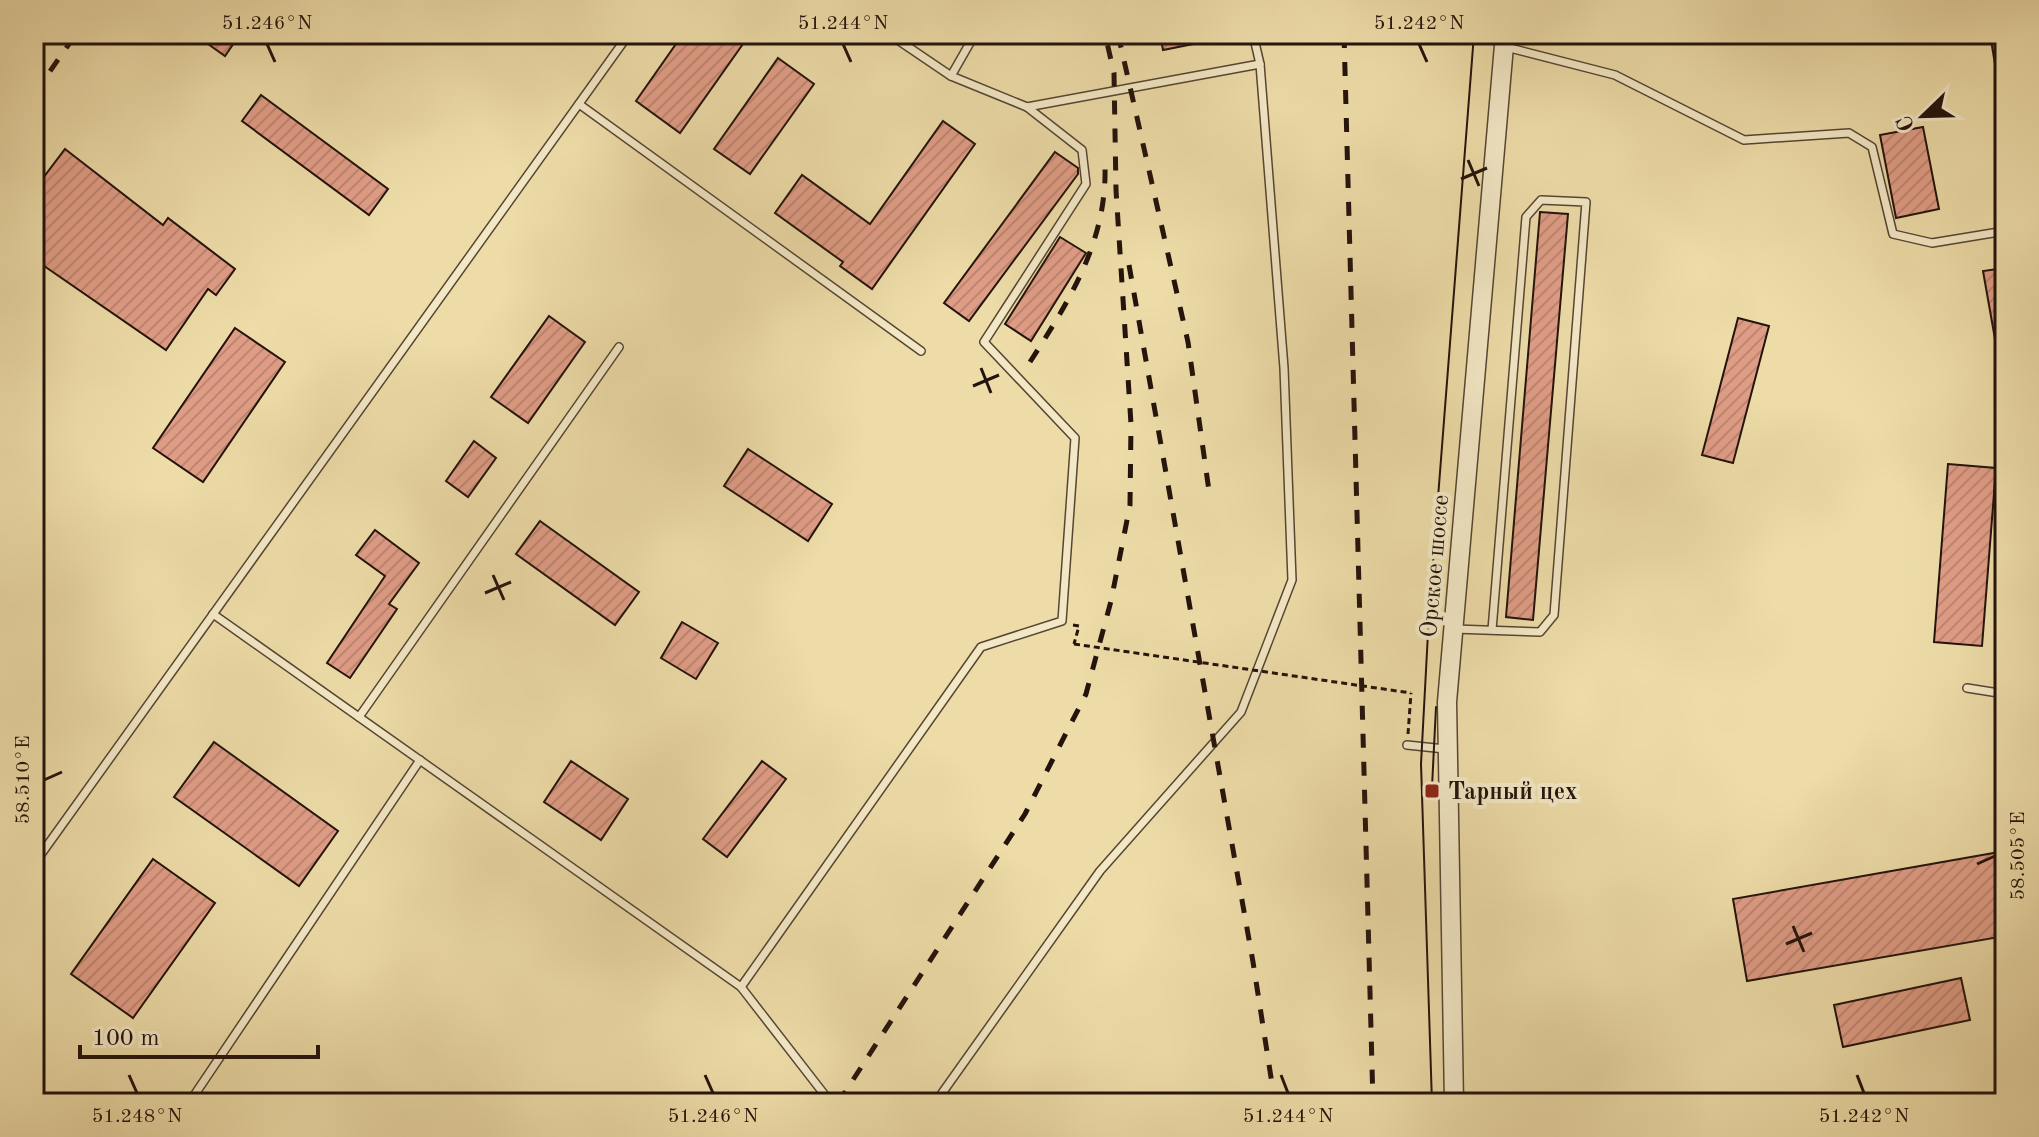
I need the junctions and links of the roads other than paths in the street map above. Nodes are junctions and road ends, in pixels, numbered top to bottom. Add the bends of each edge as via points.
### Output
1 (629, 34) edge
2 (889, 34) edge
3 (975, 34) edge
4 (1253, 34) edge
5 (1504, 40) edge
6 (1260, 64) junction
7 (951, 76) junction
8 (579, 104) junction
9 (1027, 107) junction
10 (2005, 231) edge
11 (619, 347) dead end
12 (921, 351) dead end
13 (213, 614) junction
14 (1453, 629) junction
15 (1492, 630) junction
16 (1967, 688) dead end
17 (2005, 694) edge
18 (359, 717) junction
19 (1407, 745) road end
20 (1448, 749) junction
21 (420, 760) junction
22 (34, 864) edge
23 (741, 987) junction
24 (189, 1103) edge
25 (831, 1103) edge
26 (935, 1103) edge
27 (1454, 1103) edge

1 - 8 lane
2 - 7 lane
3 - 7 lane
4 - 6 lane
5 - 10 lane via 1615,75 1744,140 1849,133 1872,147 1893,234 1932,243
5 - 14 street, Орское шоссе
6 - 9 lane
6 - 26 lane via 1284,368 1292,580 1241,712 1100,871
7 - 9 lane
8 - 12 lane
8 - 13 lane
9 - 23 lane via 1082,150 1086,184 984,342 1075,438 1062,621 981,647
11 - 18 lane
13 - 18 lane
13 - 22 lane
14 - 15 lane
14 - 20 street, Орское шоссе
15 - 15 lane via 1540,632 1554,615 1586,202 1541,200 1526,217
16 - 17 lane
18 - 21 lane
19 - 20 lane
20 - 27 street, Орское шоссе
21 - 23 lane
21 - 24 lane
23 - 25 lane

